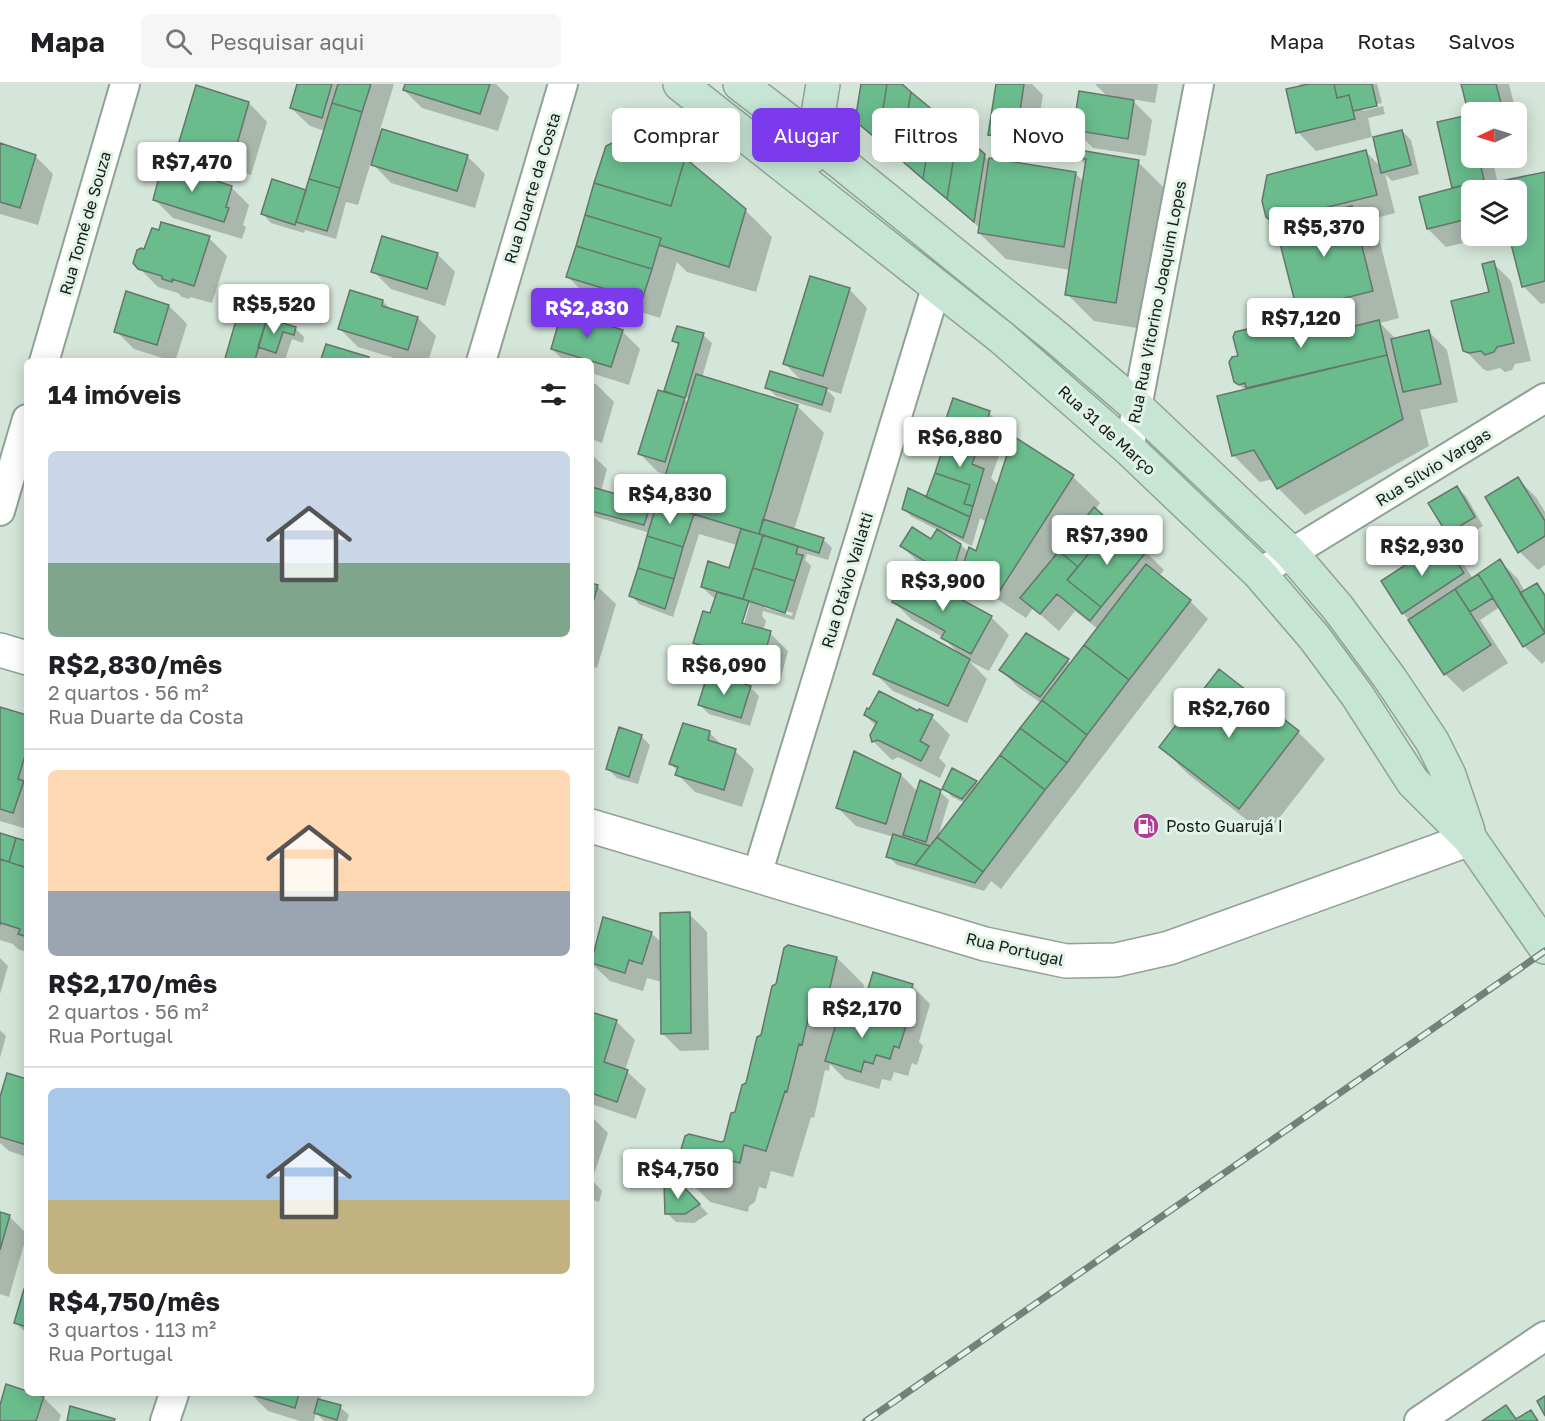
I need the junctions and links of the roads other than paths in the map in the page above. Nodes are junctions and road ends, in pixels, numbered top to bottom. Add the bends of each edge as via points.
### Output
1 (125, 84) edge
2 (563, 84) edge
3 (680, 84) edge
4 (740, 84) edge
5 (823, 84) edge
6 (1199, 84) edge
7 (771, 108) edge
8 (819, 108) edge
9 (810, 162) edge
10 (840, 162) edge
11 (808, 183) junction
12 (937, 285) junction
13 (45, 358) edge
14 (482, 358) edge
15 (1545, 398) edge
16 (1136, 406) junction
17 (24, 429) edge
18 (1130, 449) junction
19 (0, 511) edge
20 (1292, 553) junction
21 (1259, 573) junction
22 (0, 650) edge
23 (24, 657) edge
24 (594, 831) edge
25 (1470, 839) junction
26 (757, 875) junction
27 (1545, 947) edge
28 (1545, 1336) edge
29 (173, 1396) edge
30 (165, 1421) edge
31 (1419, 1421) edge

1 - 13 street, Rua Tomé de Souza
2 - 14 street, Rua Duarte da Costa
3 - 11 main road, Rua 31 de Março
4 - 7 main road, Rua 31 de Março
5 - 8 main road
6 - 16 street, Rua Rua Vitorino Joaquim Lopes
9 - 11 main road
10 - 16 main road, Rua 31 de Março
11 - 12 main road, Rua 31 de Março
12 - 18 main road, Rua 31 de Março
12 - 26 street, Rua Otávio Vailatti
15 - 20 street, Rua Sílvio Vargas
16 - 18 street, Rua Rua Vitorino Joaquim Lopes
16 - 20 main road, Rua 31 de Março
17 - 19 street
18 - 21 main road, Rua 31 de Março
20 - 21 street, Rua Sílvio Vargas
20 - 25 main road, Rua 31 de Março via 1338,608 1432,741 1449,775
21 - 25 main road, Rua 31 de Março via 1357,695 1413,782
22 - 23 street
24 - 26 street, Rua Portugal
25 - 26 street, Rua Portugal via 1169,948 1116,960 1066,961 985,944
25 - 27 main road, Rua 31 de Março
28 - 31 street
29 - 30 street

